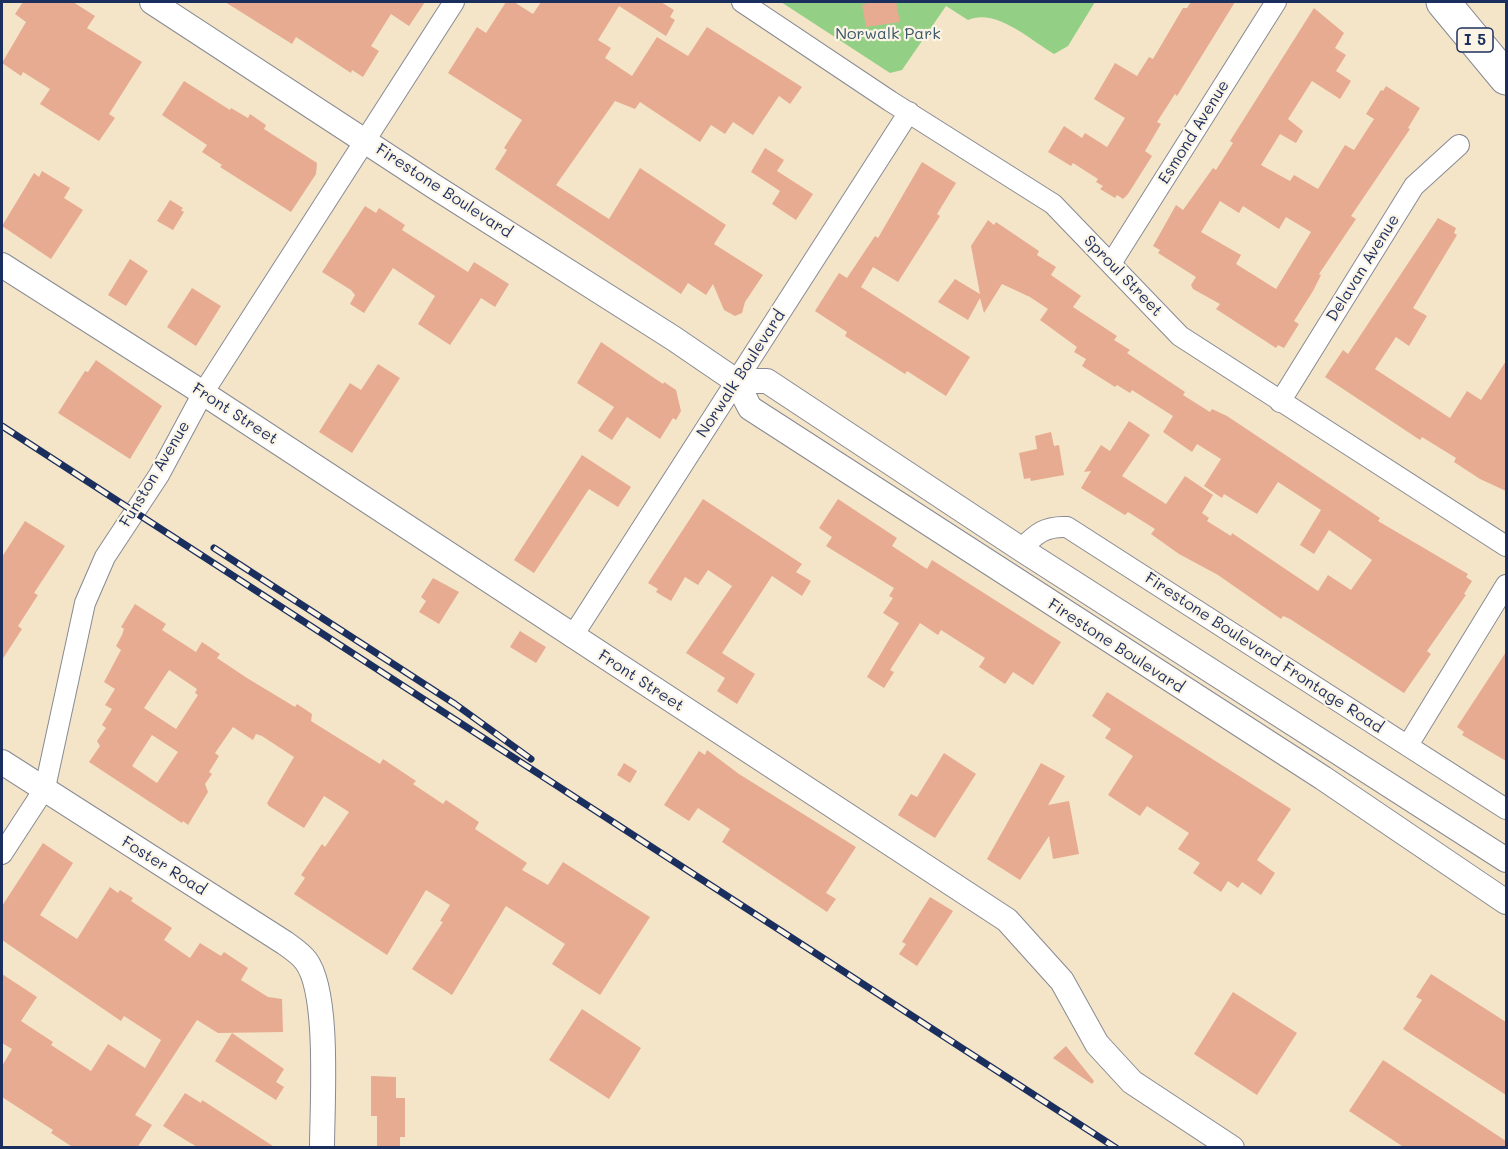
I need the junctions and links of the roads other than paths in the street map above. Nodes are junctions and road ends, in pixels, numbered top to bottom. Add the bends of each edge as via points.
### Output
1 (152, 2) edge
2 (454, 2) edge
3 (742, 2) edge
4 (1276, 2) edge
5 (1443, 2) edge
6 (1506, 78) edge
7 (909, 112) junction
8 (364, 138) junction
9 (1459, 145) dead end
10 (1112, 262) junction
11 (2, 266) edge
12 (736, 381) junction
13 (203, 393) junction
14 (1280, 402) junction
15 (1506, 546) edge
16 (1021, 549) junction
17 (1506, 585) edge
18 (572, 637) junction
19 (1408, 745) junction
20 (2, 762) edge
21 (45, 788) junction
22 (1506, 809) edge
23 (2, 854) edge
24 (1506, 860) edge
25 (1506, 902) edge
26 (322, 1148) edge
27 (1232, 1148) edge

1 - 8 street, Firestone Boulevard
2 - 8 street, Funston Avenue
3 - 7 street, Sproul Street
4 - 10 street, Esmond Avenue
5 - 6 highway, I 5
7 - 10 street, Sproul Street via 1053,204
7 - 12 street, Norwalk Boulevard
8 - 12 street, Firestone Boulevard
8 - 13 street, Funston Avenue
9 - 14 street, Delavan Avenue via 1414,186
10 - 14 street, Sproul Street via 1180,336
11 - 13 street, Front Street
12 - 16 street, Firestone Boulevard via 767,381
12 - 18 street, Norwalk Boulevard
12 - 25 street, Firestone Boulevard via 750,408 1323,778
13 - 18 street, Front Street
13 - 21 street, Funston Avenue via 159,475 105,557 85,603
14 - 15 street, Sproul Street
16 - 19 street, Firestone Boulevard Frontage Road via 1039,530 1067,527
16 - 24 street, Firestone Boulevard
17 - 19 street
18 - 27 street, Front Street via 1007,920 1062,981 1097,1044 1132,1082
19 - 22 street, Firestone Boulevard Frontage Road
20 - 21 street, Foster Road
21 - 23 street, Funston Avenue
21 - 26 street, Foster Road via 306,960 316,982 321,1018

